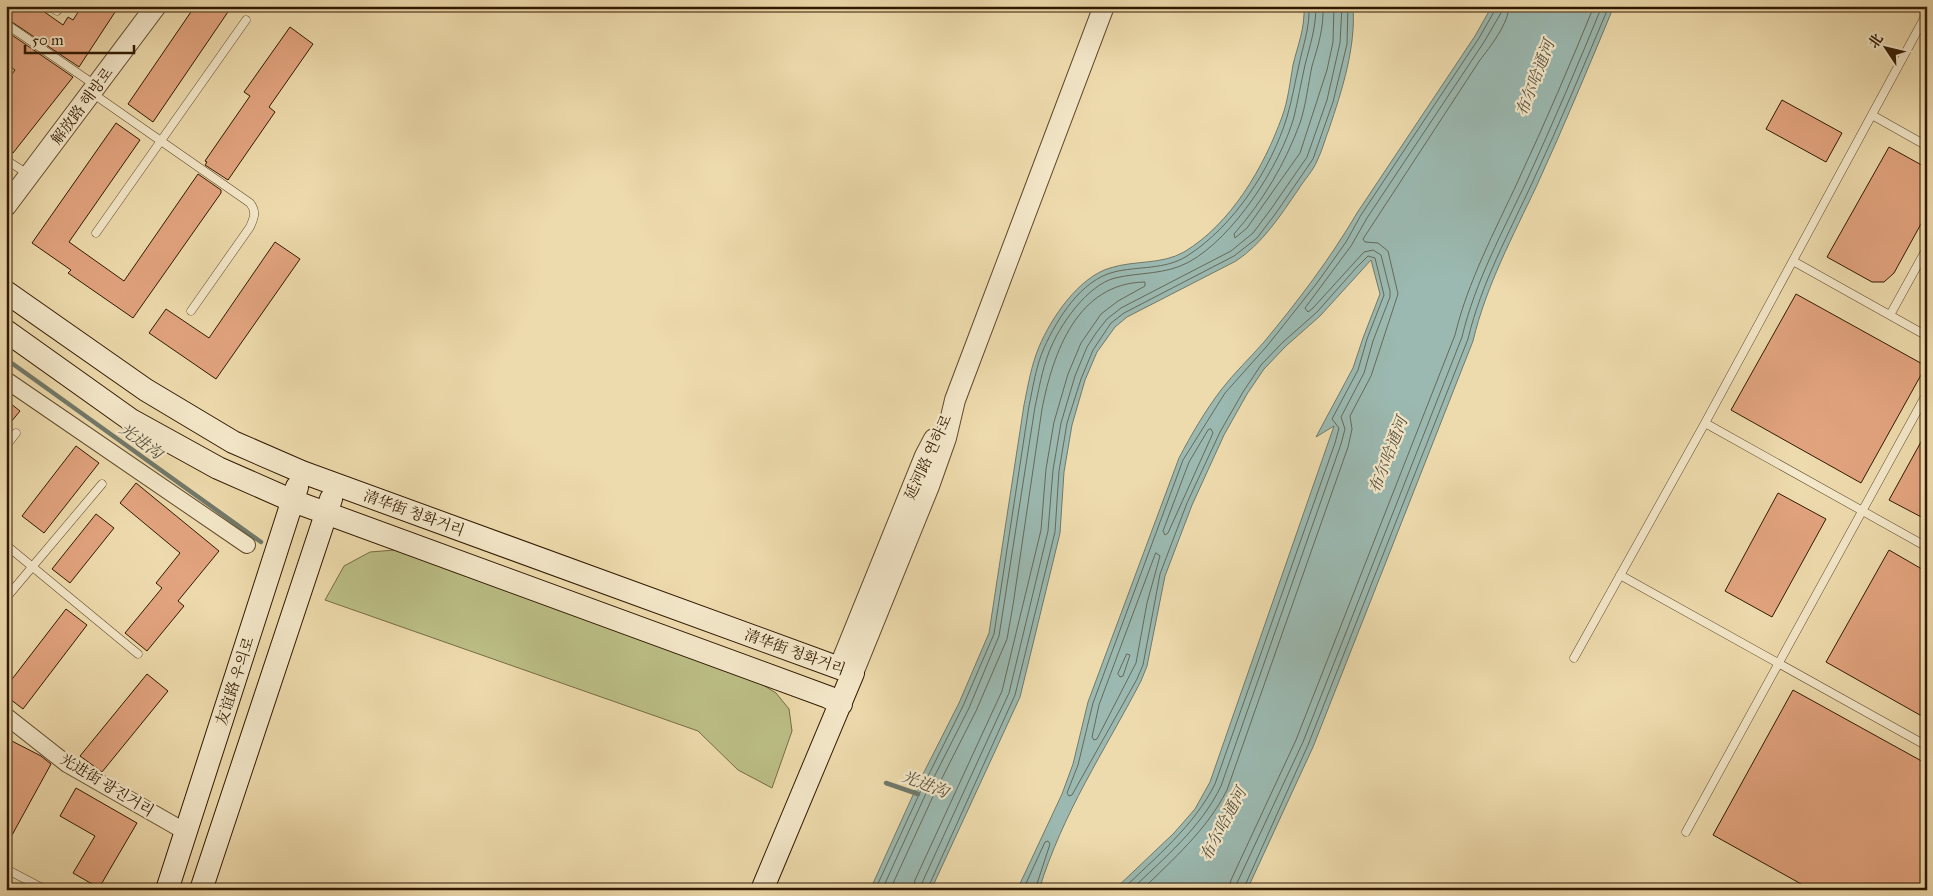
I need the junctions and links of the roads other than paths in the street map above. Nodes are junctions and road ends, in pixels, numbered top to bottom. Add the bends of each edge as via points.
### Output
1 (49, 6) edge
2 (60, 6) edge
3 (156, 6) edge
4 (1104, 6) edge
5 (1927, 13) edge
6 (246, 20) dead end
7 (6, 24) edge
8 (94, 90) junction
9 (1872, 115) junction
10 (161, 141) junction
11 (1927, 146) edge
12 (6, 160) edge
13 (30, 175) junction
14 (6, 206) edge
15 (96, 233) dead end
16 (1927, 248) edge
17 (1793, 261) junction
18 (6, 292) edge
19 (191, 311) dead end
20 (1890, 315) junction
21 (6, 331) edge
22 (1927, 336) edge
23 (6, 380) edge
24 (1927, 393) edge
25 (1705, 423) junction
26 (16, 434) dead end
27 (6, 446) edge
28 (302, 472) junction
29 (102, 484) dead end
30 (336, 484) junction
31 (293, 500) junction
32 (1862, 510) junction
33 (327, 513) junction
34 (6, 545) edge
35 (247, 546) dead end
36 (1927, 546) edge
37 (33, 567) junction
38 (1620, 575) junction
39 (6, 598) edge
40 (138, 654) dead end
41 (1574, 658) dead end
42 (1778, 663) junction
43 (846, 671) junction
44 (834, 700) junction
45 (6, 716) edge
46 (1927, 746) edge
47 (186, 832) junction
48 (1686, 832) dead end
49 (6, 869) edge
50 (46, 890) edge
51 (168, 890) edge
52 (201, 890) edge
53 (748, 890) edge
54 (762, 890) edge

1 - 2 lane via 57,11
3 - 8 street, 解放路 해방로
4 - 43 street, 延河路 연하로 via 955,400 929,486
5 - 9 lane
6 - 10 lane
7 - 8 lane
8 - 10 lane
8 - 13 street, 解放路 해방로
9 - 11 lane
9 - 17 lane
10 - 15 lane
10 - 19 lane via 255,209 250,228
12 - 13 lane
13 - 14 street, 解放路 해방로
16 - 20 lane
17 - 20 lane
17 - 25 lane
18 - 28 main road, 清华街 청화거리 via 146,390 233,442
20 - 22 lane
21 - 31 main road, 清华街 청화거리 via 130,420 218,468
23 - 35 street
24 - 32 lane
25 - 32 lane
25 - 38 lane
26 - 27 lane
28 - 30 main road, 清华街 청화거리
28 - 31 main road, 友谊路 우의로
29 - 37 lane
30 - 33 main road
30 - 43 main road, 清华街 청화거리
31 - 33 main road, 清华街 청화거리
31 - 47 main road, 友谊路 우의로
32 - 36 lane
32 - 42 lane
33 - 44 main road, 清华街 청화거리
33 - 52 main road
34 - 37 lane
37 - 39 lane
37 - 40 lane
38 - 41 lane
38 - 42 lane
42 - 46 lane
42 - 48 lane
43 - 44 main road, 延河路 연하로
44 - 53 main road, 延河路 연하로
44 - 54 main road, 延河路 연하로
45 - 47 street, 光进街 광진거리 via 67,764
47 - 51 main road, 友谊路 우의로
49 - 50 lane

